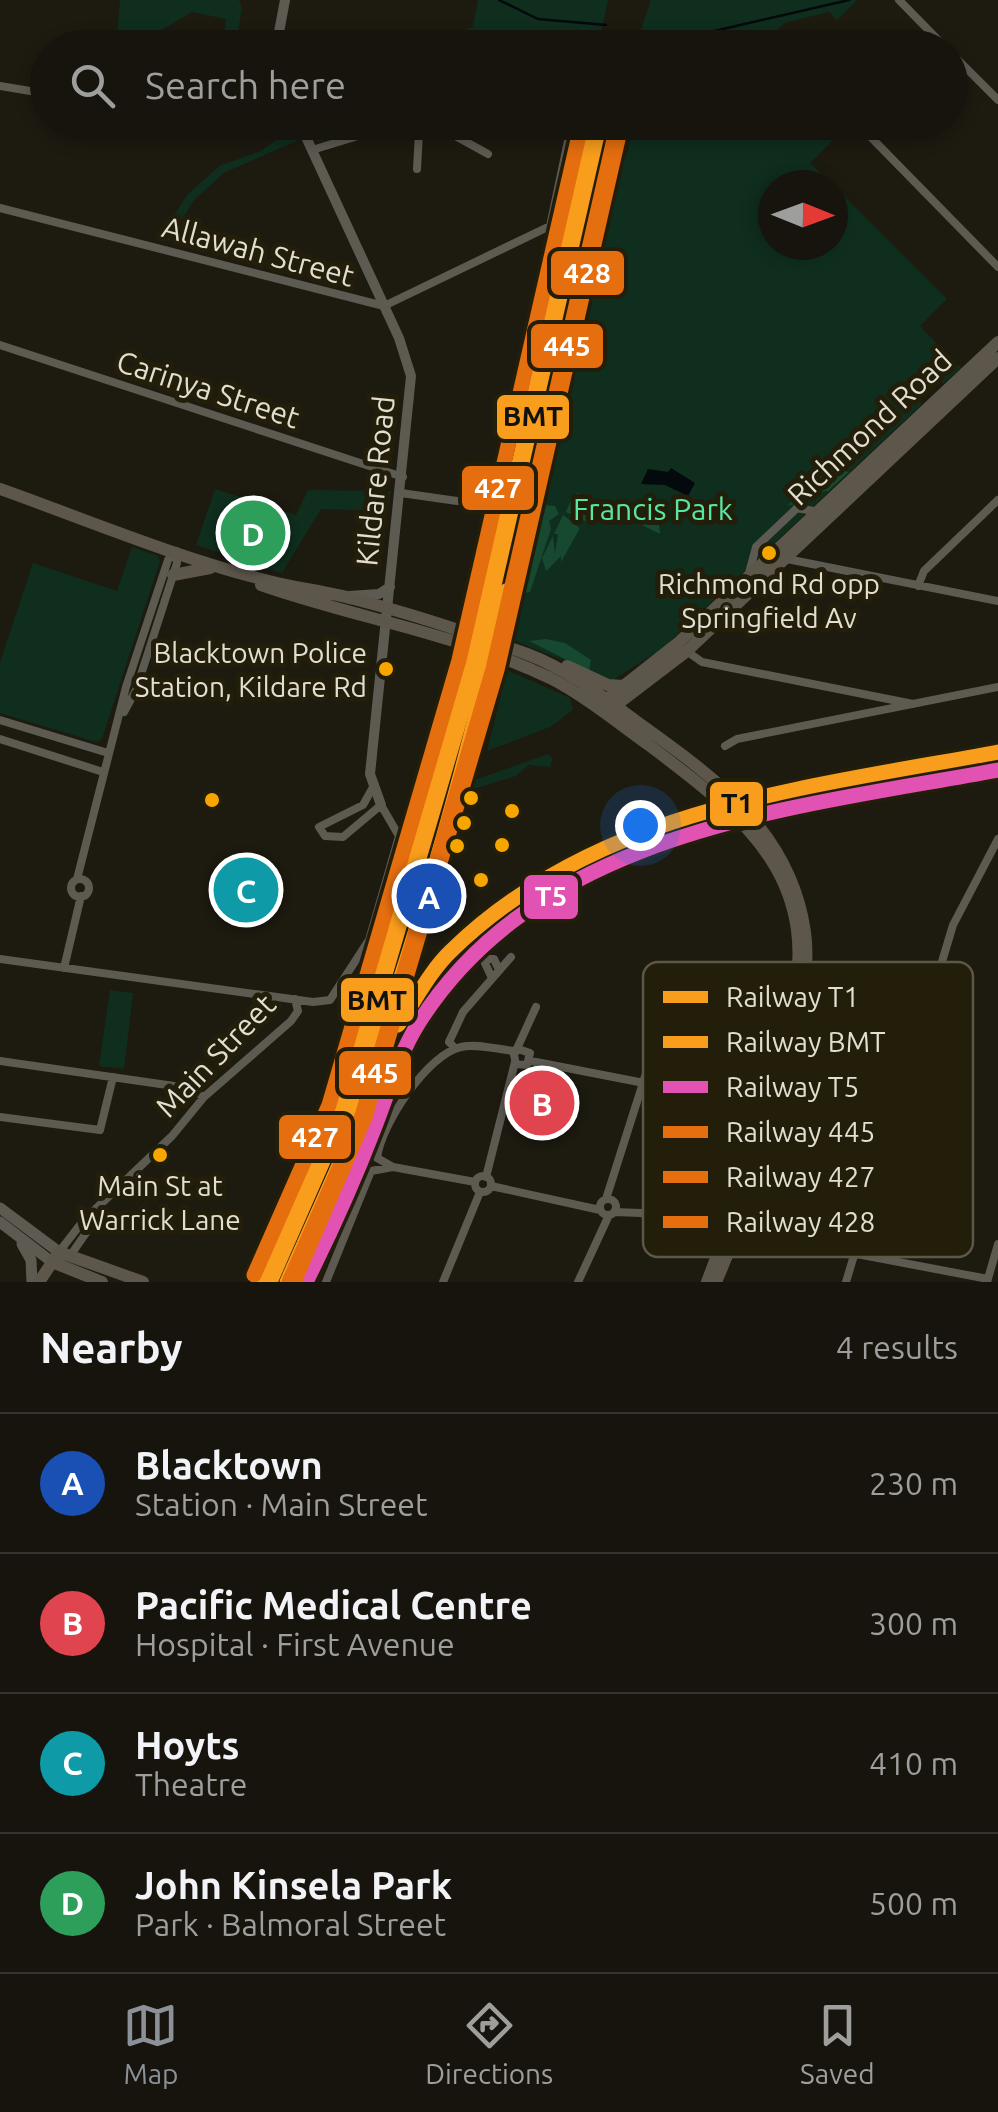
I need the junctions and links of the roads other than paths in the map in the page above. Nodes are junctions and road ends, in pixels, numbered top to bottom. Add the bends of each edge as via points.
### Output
1 (285, 0) edge
2 (900, 0) edge
3 (279, 30) edge
4 (929, 30) edge
5 (968, 70) edge
6 (0, 86) edge
7 (30, 91) edge
8 (998, 100) edge
9 (307, 140) edge
10 (344, 140) edge
11 (418, 140) edge
12 (464, 140) edge
13 (568, 140) edge
14 (874, 140) edge
15 (312, 150) junction
16 (488, 154) dead end
17 (416, 169) dead end
18 (0, 208) edge
19 (998, 267) edge
20 (384, 306) junction
21 (998, 342) edge
22 (0, 345) edge
23 (998, 358) edge
24 (402, 477) junction
25 (0, 489) edge
26 (400, 493) junction
27 (998, 500) edge
28 (457, 501) dead end
29 (819, 512) junction
30 (176, 551) junction
31 (779, 556) junction
32 (210, 568) junction
33 (173, 575) junction
34 (748, 578) junction
35 (918, 586) junction
36 (390, 587) junction
37 (343, 596) junction
38 (998, 601) edge
39 (387, 614) junction
40 (424, 633) junction
41 (682, 647) junction
42 (384, 650) junction
43 (531, 656) junction
44 (657, 674) junction
45 (624, 686) junction
46 (998, 687) edge
47 (858, 691) junction
48 (913, 704) junction
49 (606, 707) junction
50 (861, 714) junction
51 (120, 718) junction
52 (0, 720) edge
53 (634, 720) junction
54 (0, 739) edge
55 (725, 746) dead end
56 (108, 754) junction
57 (102, 772) junction
58 (372, 789) junction
59 (381, 805) junction
60 (998, 839) edge
61 (81, 880) junction
62 (72, 892) junction
63 (82, 896) junction
64 (74, 919) junction
65 (511, 957) dead end
66 (0, 959) edge
67 (798, 962) edge
68 (806, 962) edge
69 (942, 962) edge
70 (64, 968) junction
71 (500, 970) junction
72 (492, 978) junction
73 (296, 998) junction
74 (536, 1007) dead end
75 (458, 1047) junction
76 (521, 1057) junction
77 (0, 1061) edge
78 (113, 1077) junction
79 (643, 1082) edge
80 (643, 1085) edge
81 (204, 1097) junction
82 (0, 1117) edge
83 (393, 1168) junction
84 (489, 1181) junction
85 (475, 1182) junction
86 (480, 1192) junction
87 (608, 1207) junction
88 (0, 1208) edge
89 (643, 1214) edge
90 (0, 1222) edge
91 (19, 1239) junction
92 (998, 1244) edge
93 (720, 1257) edge
94 (724, 1257) edge
95 (857, 1257) edge
96 (873, 1257) edge
97 (61, 1260) junction
98 (987, 1280) edge
99 (36, 1282) edge
100 (53, 1282) edge
101 (102, 1282) edge
102 (143, 1282) edge
103 (326, 1282) edge
104 (443, 1282) edge
105 (578, 1282) edge
106 (707, 1282) edge
107 (716, 1282) edge
108 (846, 1282) edge

1 - 3 street
2 - 4 street
5 - 8 street
6 - 7 street
9 - 15 street, Kildare Road
10 - 15 street
11 - 17 street
12 - 16 street
13 - 20 street, Allawah Street via 550,226
14 - 19 street
15 - 20 street, Kildare Road
18 - 20 street, Allawah Street
20 - 24 street, Kildare Road via 411,376
21 - 29 main road, Richmond Road
22 - 24 street, Carinya Street
23 - 31 main road, Richmond Road
24 - 26 street, Kildare Road
25 - 30 main road
26 - 28 street
26 - 36 street, Kildare Road
27 - 35 street via 924,571
29 - 31 main road, Richmond Road
29 - 34 street via 797,508 756,547
30 - 32 main road
30 - 33 street
30 - 37 main road
30 - 51 street
31 - 34 main road, Richmond Road
31 - 35 street
31 - 41 main road, Richmond Road
32 - 33 main road
32 - 39 main road
33 - 51 street via 136,690
34 - 41 main road, Richmond Road
35 - 38 street
36 - 37 street
36 - 39 street, Kildare Road
37 - 39 main road
39 - 40 main road
39 - 42 street, Kildare Road
39 - 43 main road
40 - 42 street via 398,635
40 - 49 main road via 550,678
41 - 44 main road, Richmond Road
41 - 45 main road, Richmond Road
41 - 47 street via 702,662
42 - 58 street, Kildare Road
43 - 45 main road
43 - 49 main road
44 - 49 main road, Richmond Road
44 - 53 main road via 633,703
45 - 49 main road, Richmond Road
46 - 48 street
47 - 48 street
47 - 50 street
48 - 50 street
49 - 53 main road
49 - 67 main road via 743,820 771,857 792,915
50 - 55 street
51 - 56 street
52 - 56 street
53 - 68 main road via 756,818 778,850 800,904
54 - 57 street
56 - 57 street
57 - 61 street
58 - 59 street
58 - 59 street via 362,804 322,822 320,833 343,837
59 - 73 street, Main Street via 396,825 399,846 370,940 336,996 320,1002
60 - 69 street via 953,925
61 - 62 street
61 - 63 street via 88,890
62 - 63 street
62 - 64 street
63 - 64 street
64 - 70 street
65 - 71 street
66 - 70 street
70 - 73 street
71 - 72 street
71 - 72 street via 494,959 483,959
72 - 75 street via 464,1012
73 - 81 street, Main Street via 291,1021
74 - 76 street
75 - 76 street
75 - 83 street via 412,1087 378,1151 378,1160
76 - 79 street
76 - 84 street
77 - 78 street
78 - 81 street via 188,1088
78 - 82 street via 100,1130
80 - 87 street
81 - 97 street, Main Street
83 - 85 street
83 - 103 street via 369,1174
84 - 85 street
84 - 86 street
84 - 87 street
85 - 86 street
86 - 104 street
87 - 89 street
87 - 105 street
88 - 97 main road
90 - 91 main road
91 - 97 main road
91 - 99 main road
92 - 98 street
93 - 106 main road
94 - 107 main road
95 - 108 street
96 - 98 street
97 - 99 main road, Main Street
97 - 100 main road, Main Street
97 - 101 main road
97 - 102 main road

